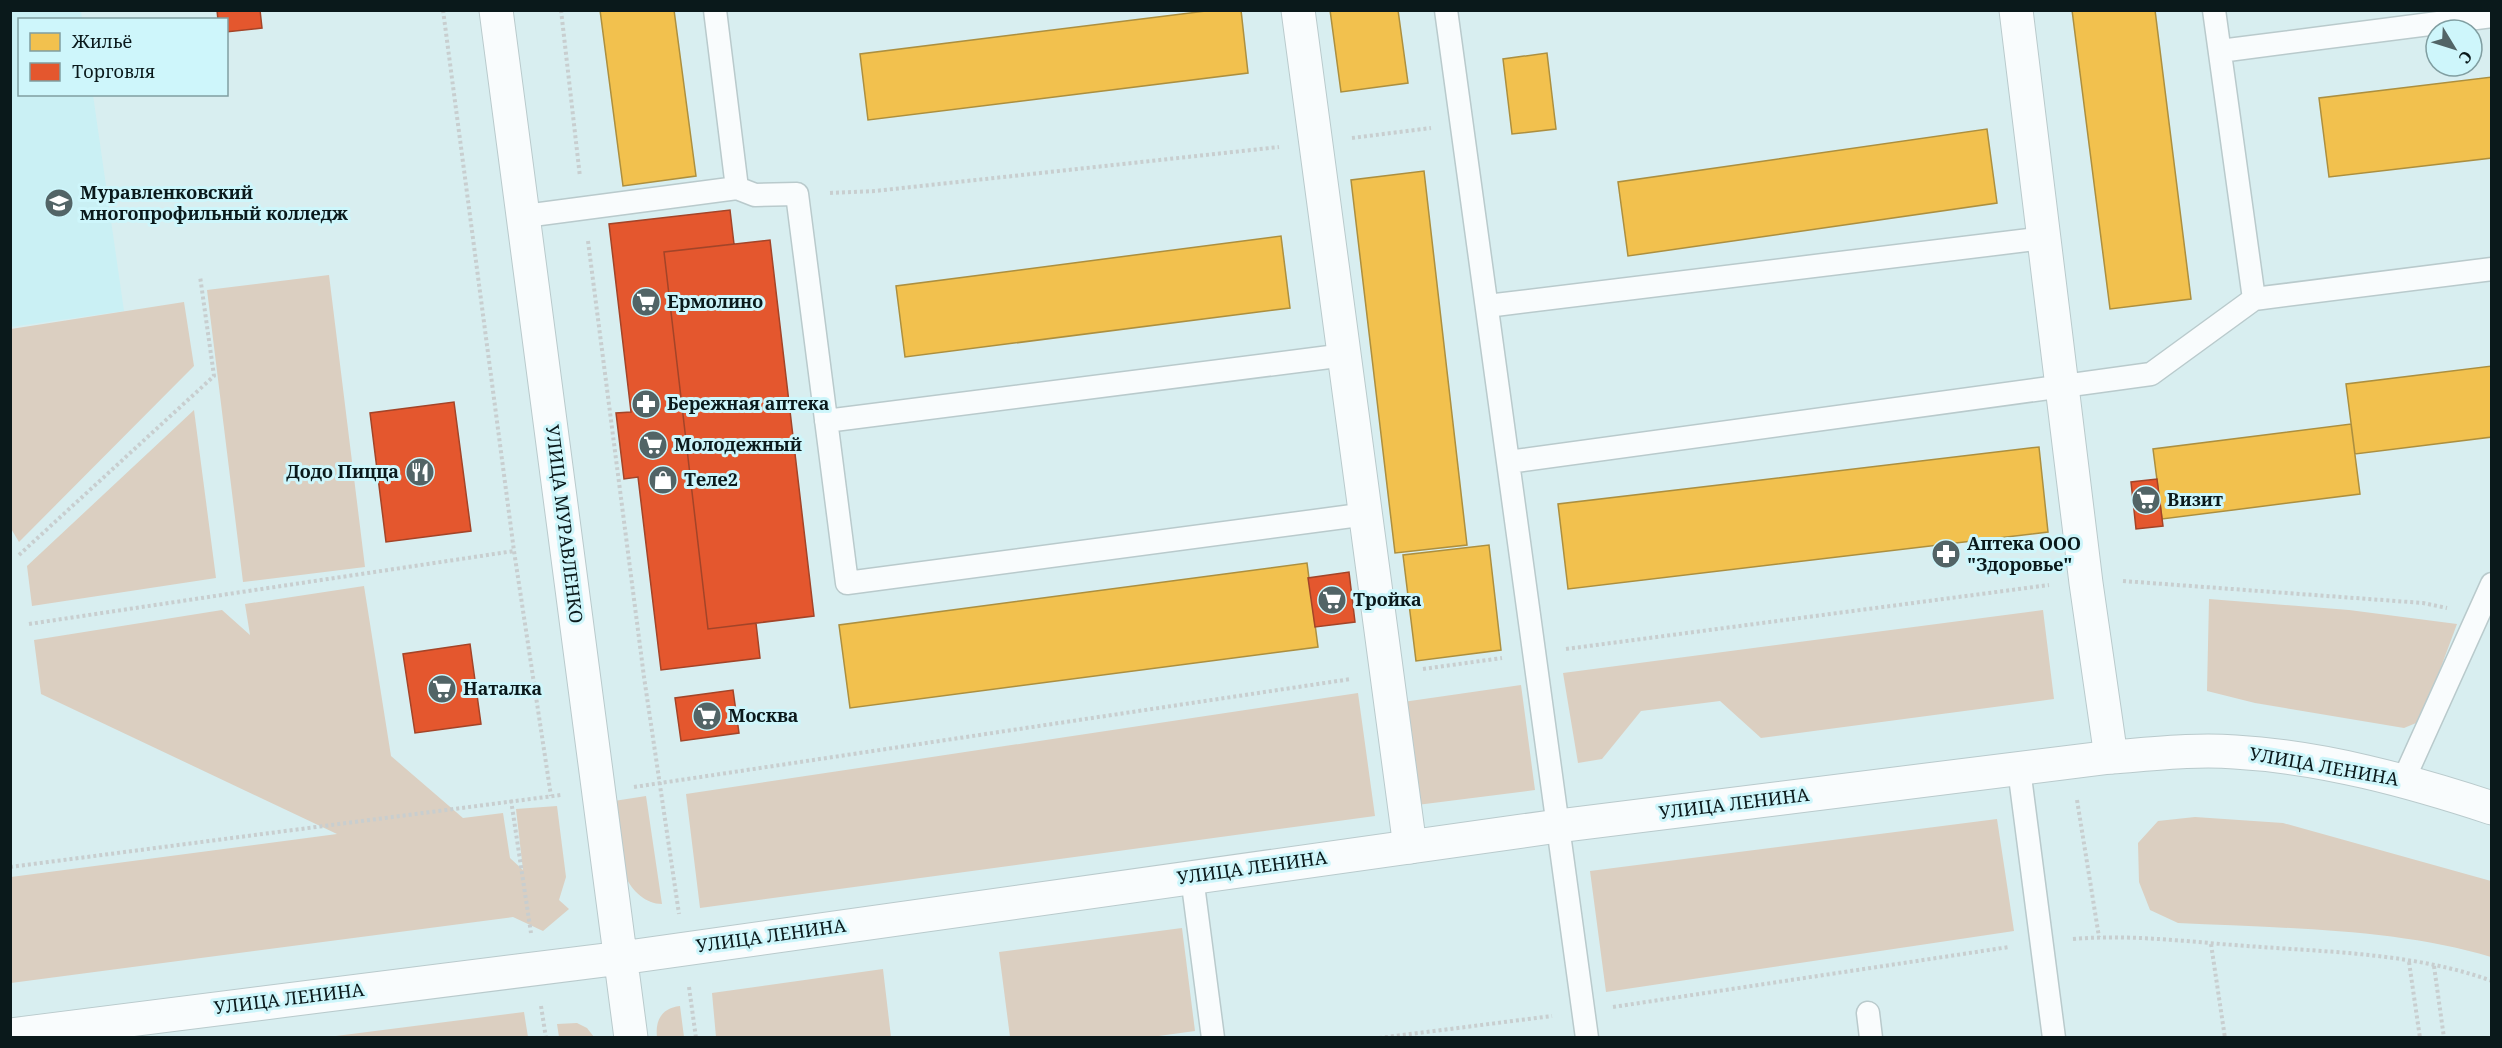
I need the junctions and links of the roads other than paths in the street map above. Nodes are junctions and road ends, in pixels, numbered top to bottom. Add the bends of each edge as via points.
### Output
1 (496, 10) edge
2 (715, 10) edge
3 (1298, 10) edge
4 (1446, 10) edge
5 (2016, 10) edge
6 (2214, 10) edge
7 (2492, 16) edge
8 (2220, 51) junction
9 (737, 189) junction
10 (525, 216) junction
11 (2044, 238) junction
12 (2492, 269) edge
13 (2254, 299) junction
14 (1487, 306) junction
15 (1345, 355) junction
16 (2062, 386) junction
17 (825, 421) junction
18 (1509, 462) junction
19 (1367, 514) junction
20 (2492, 584) edge
21 (2111, 757) junction
22 (2019, 769) junction
23 (2403, 782) junction
24 (2492, 808) edge
25 (1557, 826) junction
26 (1410, 847) junction
27 (1192, 877) junction
28 (621, 958) junction
29 (1868, 1013) dead end
30 (10, 1035) edge
31 (631, 1038) edge
32 (1213, 1038) edge
33 (1587, 1038) edge
34 (1871, 1038) edge
35 (2054, 1038) edge

1 - 10 street, УЛИЦА МУРАВЛЕНКО
2 - 9 lane
3 - 15 street
4 - 14 lane
5 - 11 street
6 - 8 lane
7 - 8 lane
8 - 13 lane
9 - 10 lane
9 - 17 lane via 755,195 797,194
10 - 28 street, УЛИЦА МУРАВЛЕНКО
11 - 14 lane
11 - 16 street
12 - 13 lane
13 - 16 lane via 2151,374
14 - 18 lane
15 - 17 lane
15 - 19 street
16 - 18 lane
16 - 21 street
17 - 19 lane via 847,583
18 - 25 lane
19 - 26 street
20 - 23 lane
21 - 22 street, УЛИЦА ЛЕНИНА
21 - 23 street, УЛИЦА ЛЕНИНА via 2236,752 2311,762
22 - 25 street, УЛИЦА ЛЕНИНА
22 - 35 lane
23 - 24 street, УЛИЦА ЛЕНИНА
25 - 26 street, УЛИЦА ЛЕНИНА
25 - 33 lane
26 - 27 street, УЛИЦА ЛЕНИНА
27 - 28 street, УЛИЦА ЛЕНИНА
27 - 32 lane
28 - 30 street, УЛИЦА ЛЕНИНА
28 - 31 street, УЛИЦА МУРАВЛЕНКО
29 - 34 lane

